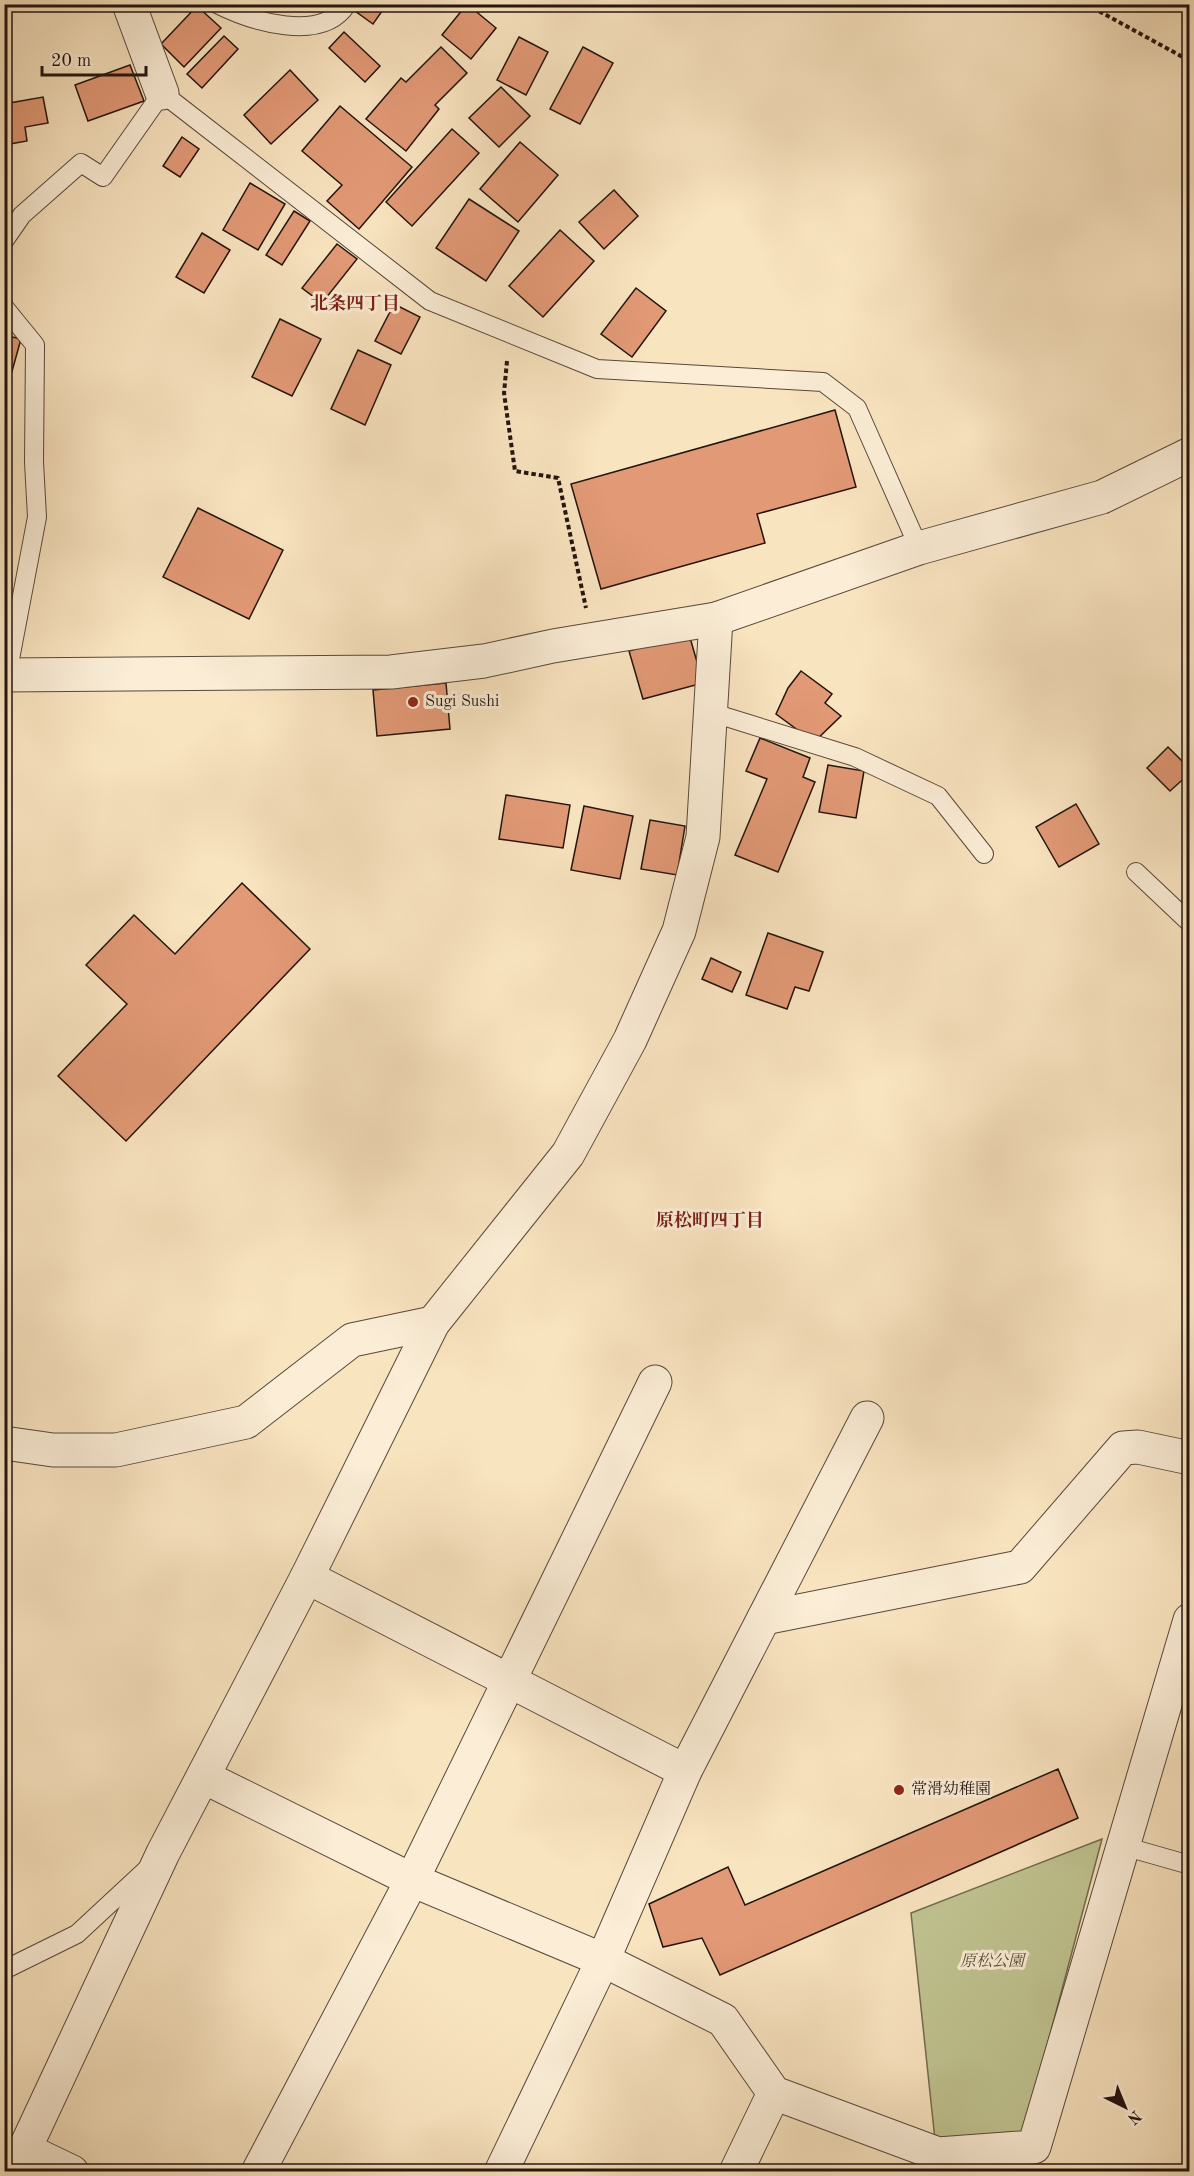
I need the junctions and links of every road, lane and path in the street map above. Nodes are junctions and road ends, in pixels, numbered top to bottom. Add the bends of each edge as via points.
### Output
1 (129, 4) edge
2 (217, 4) edge
3 (347, 4) edge
4 (1086, 4) edge
5 (1190, 61) edge
6 (162, 93) junction
7 (4, 241) edge
8 (4, 307) edge
9 (509, 333) junction
10 (1190, 454) edge
11 (919, 548) junction
12 (716, 619) junction
13 (592, 639) junction
14 (5, 679) edge
15 (710, 712) junction
16 (984, 854) dead end
17 (1136, 872) dead end
18 (1190, 922) edge
19 (433, 1323) junction
20 (655, 1382) dead end
21 (867, 1418) dead end
22 (4, 1443) edge
23 (1190, 1458) edge
24 (307, 1576) junction
25 (764, 1618) junction
26 (1190, 1620) edge
27 (510, 1682) junction
28 (685, 1771) junction
29 (204, 1777) junction
30 (1123, 1846) junction
31 (164, 1853) junction
32 (1190, 1865) edge
33 (412, 1880) junction
34 (603, 1960) junction
35 (4, 1970) edge
36 (774, 2093) junction
37 (19, 2160) edge
38 (72, 2172) edge
39 (258, 2172) edge
40 (501, 2172) edge
41 (736, 2172) edge

1 - 6 street
2 - 3 lane via 240,16 302,28 340,16
4 - 5 path
6 - 7 lane via 104,177 81,163 22,215
6 - 9 lane via 430,301
8 - 14 lane via 35,345 37,517
9 - 11 lane via 597,369 823,382 857,408
9 - 13 path via 504,393 515,471 558,478
10 - 11 street via 1102,497
11 - 12 street
12 - 13 street
12 - 15 street
13 - 14 street via 484,661 391,672
15 - 16 lane via 855,757 938,796
15 - 19 street via 703,837 679,931 630,1040 568,1154
17 - 18 lane
19 - 22 street via 352,1340 246,1422 116,1450 53,1450
19 - 24 street
20 - 27 street
21 - 25 street
23 - 25 street via 1138,1447 1123,1448 1020,1567
24 - 27 street
24 - 29 street
25 - 28 street
26 - 30 street
27 - 28 street
27 - 33 street
28 - 34 street
29 - 31 street
29 - 33 street
30 - 32 lane
30 - 36 street via 1034,2147 939,2154
31 - 35 lane via 77,1934
31 - 37 street
33 - 34 street
33 - 39 street
34 - 36 street via 723,2020
34 - 40 street
36 - 41 street
37 - 38 street

